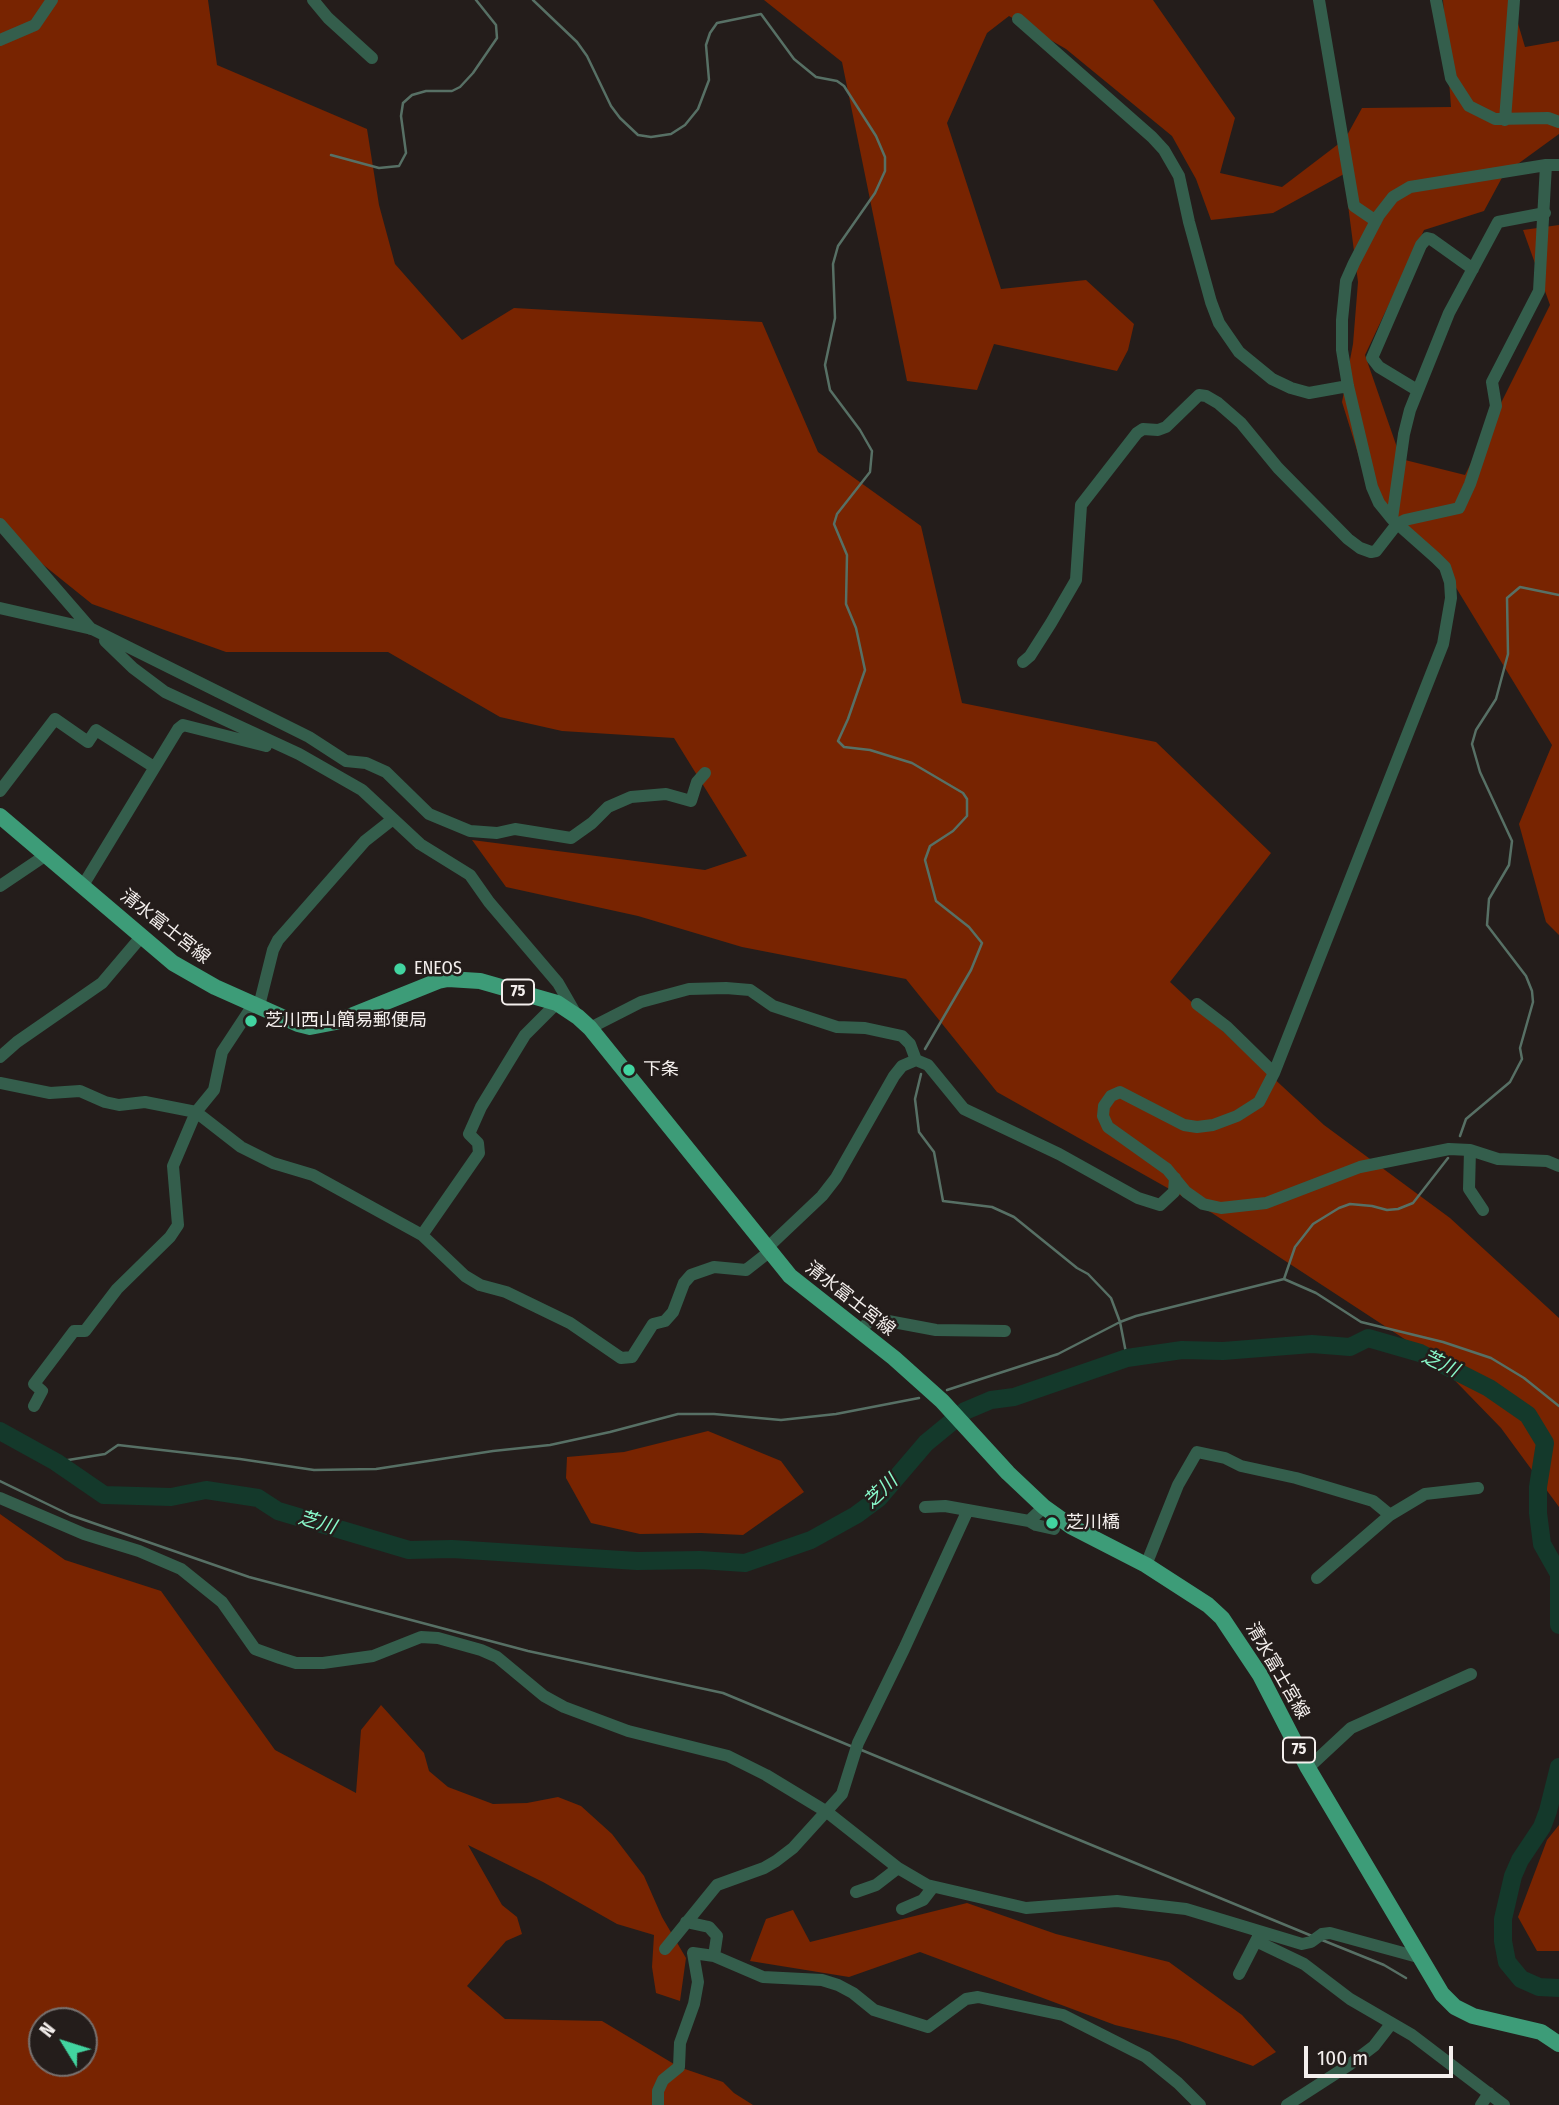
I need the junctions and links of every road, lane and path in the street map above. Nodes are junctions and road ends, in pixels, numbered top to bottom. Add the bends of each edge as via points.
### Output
1 (52, 0) edge
2 (313, 0) edge
3 (1319, 0) edge
4 (1436, 0) edge
5 (1514, 0) edge
6 (1018, 19) dead end
7 (0, 40) edge
8 (372, 58) dead end
9 (1505, 120) junction
10 (1559, 122) edge
11 (1553, 165) edge
12 (1545, 213) junction
13 (1376, 221) junction
14 (1473, 269) junction
15 (1348, 386) junction
16 (1417, 390) junction
17 (1394, 522) junction
18 (0, 524) edge
19 (0, 608) edge
20 (92, 629) junction
21 (1023, 662) dead end
22 (289, 751) junction
23 (154, 767) junction
24 (705, 772) dead end
25 (0, 791) edge
26 (0, 816) edge
27 (393, 820) junction
28 (46, 855) junction
29 (0, 886) edge
30 (82, 887) junction
31 (141, 937) junction
32 (557, 1003) junction
33 (1197, 1004) dead end
34 (256, 1005) junction
35 (578, 1017) junction
36 (590, 1028) junction
37 (0, 1057) edge
38 (916, 1060) junction
39 (1274, 1073) junction
40 (0, 1083) edge
41 (195, 1112) junction
42 (1469, 1150) junction
43 (1559, 1166) edge
44 (1175, 1178) junction
45 (1483, 1210) dead end
46 (422, 1236) junction
47 (767, 1251) junction
48 (860, 1331) junction
49 (1005, 1331) dead end
50 (34, 1406) dead end
51 (1478, 1488) dead end
52 (0, 1498) edge
53 (925, 1507) dead end
54 (1044, 1507) junction
55 (967, 1512) junction
56 (1390, 1515) junction
57 (1029, 1521) junction
58 (1055, 1529) dead end
59 (1146, 1565) junction
60 (1317, 1578) dead end
61 (1471, 1674) dead end
62 (1308, 1768) junction
63 (827, 1812) junction
64 (898, 1868) junction
65 (933, 1887) junction
66 (856, 1892) dead end
67 (902, 1909) dead end
68 (686, 1922) junction
69 (1258, 1936) junction
70 (665, 1950) dead end
71 (715, 1956) junction
72 (1418, 1957) junction
73 (1239, 1973) dead end
74 (1391, 2024) junction
75 (1559, 2044) edge
76 (1489, 2093) junction
77 (658, 2105) edge
78 (1200, 2105) edge
79 (1287, 2105) edge
80 (1481, 2105) edge
81 (1504, 2105) edge

1 - 7 street via 35,26
2 - 8 street
3 - 13 street via 1354,206
4 - 9 street via 1451,78 1460,94 1469,106
5 - 9 street
6 - 15 street via 1164,150 1180,176 1211,302 1239,352 1291,388 1308,393
9 - 10 street via 1548,118
11 - 12 street
11 - 13 street via 1410,187 1393,197
12 - 14 street via 1498,222
12 - 17 street via 1539,291 1493,382 1496,406 1459,508
13 - 15 street via 1346,281 1342,350
14 - 16 street
14 - 16 street via 1431,239 1422,245 1372,358
15 - 17 street via 1372,487
16 - 17 street via 1404,434
17 - 21 street via 1376,551 1360,548 1278,468 1241,423 1219,403 1199,395 1166,427 1137,433 1081,505 1076,580
17 - 39 street via 1445,567 1451,598 1443,644
18 - 20 street
19 - 20 street
20 - 22 street via 165,692
20 - 24 street via 309,737 346,761 386,772 429,814 470,831 515,829 571,838 608,807 631,797 666,794 691,801
22 - 23 street via 183,725
22 - 27 street via 362,790
23 - 25 street via 96,730 88,742 55,719
23 - 30 street
26 - 28 main road, 清水富士宮線 / 75
27 - 34 street via 365,841 278,940
27 - 35 street via 420,844 470,875 558,983
28 - 29 street
28 - 30 main road, 清水富士宮線 / 75
30 - 31 main road, 清水富士宮線 / 75
31 - 34 main road, 清水富士宮線 / 75 via 194,977
31 - 37 street via 102,983
32 - 34 main road, 清水富士宮線 / 75 via 468,979 438,981 322,1026 298,1024
32 - 35 main road, 清水富士宮線 / 75
32 - 46 street via 525,1035 481,1107 469,1134 478,1143 478,1153
33 - 39 street
34 - 41 street via 222,1052 214,1090
35 - 36 main road, 清水富士宮線 / 75
36 - 38 street via 641,1002 689,989 750,990 773,1006 837,1027 902,1037
36 - 47 main road, 清水富士宮線 / 75
38 - 44 street via 928,1065 975,1116 1059,1154 1138,1198 1160,1205 1174,1192
38 - 47 street via 894,1076 822,1196
39 - 44 street via 1259,1102 1213,1125 1184,1125 1120,1092 1111,1096 1104,1105 1108,1127
40 - 41 street via 50,1093 80,1091 119,1105 145,1102
41 - 46 street via 241,1147 313,1175
41 - 50 street via 173,1166 178,1225 117,1289 85,1331 74,1331 34,1384 42,1391
42 - 43 street via 1498,1159 1547,1161
42 - 44 street via 1449,1149 1360,1167 1266,1203 1243,1206 1203,1204
42 - 45 street via 1469,1189
46 - 47 street via 464,1276 570,1323 621,1358 632,1357 653,1324 665,1321 673,1312 691,1275 714,1267 746,1270
47 - 48 main road, 清水富士宮線 / 75 via 789,1276
48 - 49 street via 872,1318 936,1329
48 - 54 main road, 清水富士宮線 / 75 via 942,1401
51 - 56 street via 1424,1494
52 - 63 street via 181,1569 222,1602 255,1649 296,1663 323,1663 373,1656 421,1637 438,1637 498,1657 564,1707 628,1731 728,1756
53 - 55 street
54 - 57 street
54 - 59 main road, 清水富士宮線 / 75 via 1072,1527
55 - 57 street
55 - 63 street via 856,1748 842,1794
56 - 59 street via 1373,1501 1197,1452 1178,1485
56 - 60 street
57 - 58 street
59 - 62 main road, 清水富士宮線 / 75 via 1222,1618 1260,1675
61 - 62 street via 1351,1728
62 - 72 main road, 清水富士宮線 / 75
63 - 64 street
63 - 68 street via 776,1861 717,1885
64 - 65 street
64 - 66 street via 876,1885
65 - 67 street via 923,1900
65 - 69 street via 1026,1908 1108,1901 1173,1908
68 - 70 street
68 - 71 street via 709,1927 717,1936
69 - 72 street via 1302,1944 1330,1933
69 - 73 street
69 - 74 street
71 - 77 street via 693,1953 698,1982 694,2004 680,2043 679,2067 663,2080
71 - 78 street via 764,1977 838,1985 874,2010 928,2027 966,1999 978,1997 1063,2015 1146,2057
72 - 75 main road, 清水富士宮線 / 75 via 1455,2007 1473,2017 1541,2032
74 - 76 street
74 - 79 street via 1374,2046
76 - 80 street
76 - 81 street

